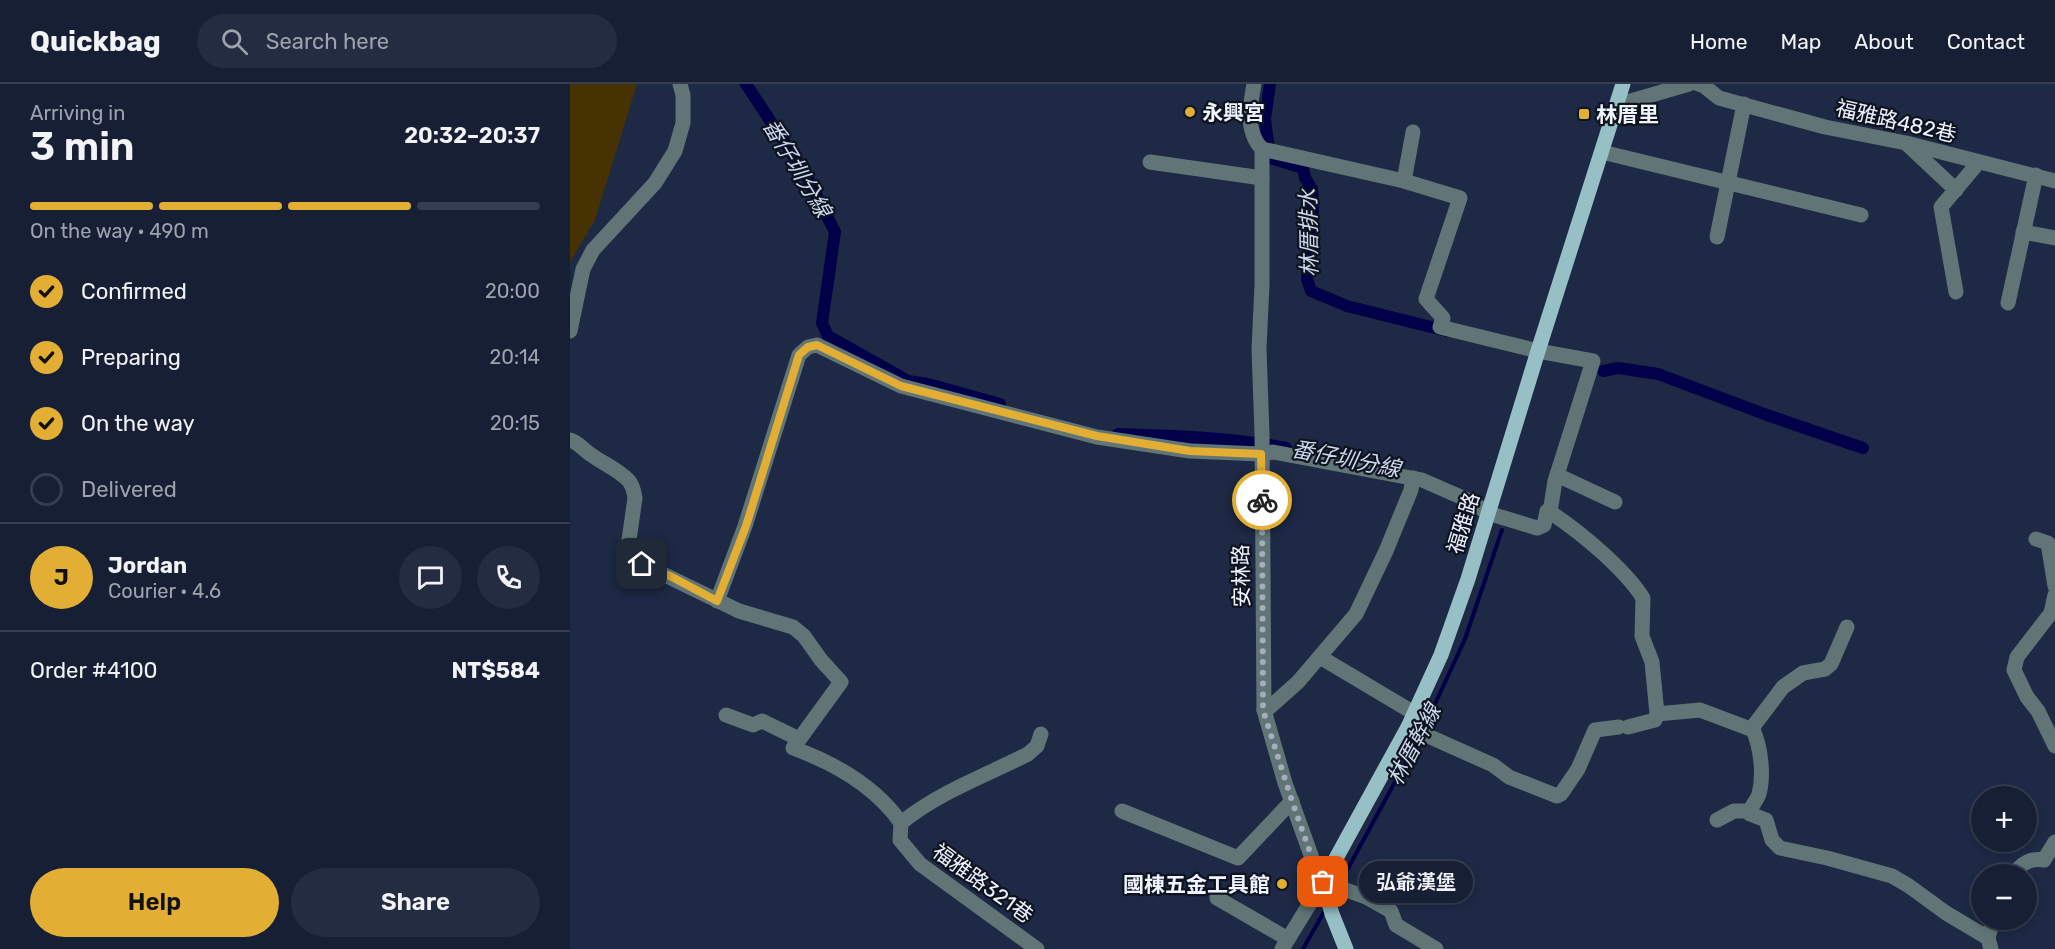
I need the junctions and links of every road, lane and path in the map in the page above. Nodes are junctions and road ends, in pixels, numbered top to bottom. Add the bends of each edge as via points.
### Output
1 (680, 84) edge
2 (1254, 84) edge
3 (1623, 84) edge
4 (1689, 84) edge
5 (1698, 84) edge
6 (1744, 104) junction
7 (1617, 105) junction
8 (1413, 132) dead end
9 (1905, 143) junction
10 (1262, 149) junction
11 (1602, 152) junction
12 (1150, 162) dead end
13 (1978, 163) junction
14 (2036, 175) junction
15 (1262, 178) junction
16 (1404, 181) junction
17 (2055, 181) edge
18 (1729, 184) junction
19 (1956, 190) junction
20 (1861, 215) dead end
21 (2023, 232) junction
22 (1717, 237) dead end
23 (2055, 238) edge
24 (1956, 292) dead end
25 (2008, 303) dead end
26 (570, 331) edge
27 (1538, 351) junction
28 (570, 440) edge
29 (1261, 452) junction
30 (1557, 475) junction
31 (1413, 478) junction
32 (1615, 502) dead end
33 (1550, 512) junction
34 (1488, 513) junction
35 (2036, 539) dead end
36 (2055, 586) edge
37 (2055, 594) edge
38 (717, 601) junction
39 (1847, 627) dead end
40 (1320, 657) junction
41 (1263, 710) junction
42 (1656, 714) junction
43 (726, 716) dead end
44 (1412, 723) junction
45 (1753, 730) junction
46 (1041, 734) dead end
47 (799, 739) junction
48 (2055, 746) edge
49 (1292, 801) junction
50 (1122, 811) dead end
51 (1750, 811) junction
52 (1717, 820) dead end
53 (901, 823) junction
54 (2055, 842) edge
55 (2023, 864) edge
56 (1326, 887) junction
57 (1217, 898) dead end
58 (1285, 944) edge
59 (1990, 944) edge
60 (1037, 949) edge
61 (1346, 949) edge
62 (1436, 949) edge

1 - 26 street via 683,123 675,150 656,183 593,250 583,269
2 - 10 street, 安林路 via 1248,116 1257,145
3 - 7 main road, 福雅路
4 - 7 street
5 - 6 street, 福雅路482巷 via 1719,98
6 - 9 street, 福雅路482巷 via 1825,127
6 - 18 street
7 - 11 main road, 福雅路
8 - 16 street
9 - 13 street, 福雅路482巷
9 - 19 street
10 - 15 street, 安林路
10 - 16 street
11 - 18 street
11 - 27 main road, 福雅路
12 - 15 street
13 - 14 street, 福雅路482巷
13 - 19 street
14 - 17 street, 福雅路482巷
14 - 21 street
15 - 29 street, 安林路
16 - 27 street via 1460,198 1426,299 1443,318 1440,327
18 - 20 street
18 - 22 street
19 - 24 street via 1941,207
21 - 23 street
21 - 25 street
27 - 30 street via 1593,361
27 - 34 main road, 福雅路
28 - 38 street via 630,482 634,509 627,554
29 - 31 street
29 - 38 street via 1190,451 1097,436 901,386 817,345 808,347 799,355 746,526
29 - 41 street, 安林路
30 - 32 street
30 - 33 street
31 - 34 street via 1470,501
31 - 40 street via 1386,551 1356,614
33 - 34 street via 1547,511 1544,525 1537,528
33 - 42 street via 1575,529 1643,598 1642,636 1652,662
34 - 44 main road, 福雅路 via 1441,655
35 - 36 street via 2048,543
37 - 48 street via 2051,613 2017,657 2014,670
38 - 47 street via 793,627 841,682
39 - 45 street via 1831,664 1803,673 1783,687
40 - 41 street via 1298,682
40 - 44 street
41 - 49 street, 安林路
42 - 44 street via 1651,723 1595,730 1578,769 1557,796 1509,777 1493,765 1429,736
42 - 45 street via 1700,710
43 - 47 street via 753,725 762,721
44 - 56 main road, 福雅路
45 - 51 street via 1760,778 1758,796
46 - 53 street via 1037,746 1028,754 922,806
47 - 53 street, 福雅路321巷 via 793,748 855,779 887,805
49 - 50 street via 1238,858
49 - 56 street, 安林路
51 - 52 street via 1734,811
51 - 59 street via 1766,819 1772,840 1780,848 1892,876
53 - 60 street, 福雅路321巷 via 900,840 920,864
54 - 55 street via 2044,860 2033,859
56 - 58 street, 福雅路
56 - 61 main road, 安林路
56 - 62 street via 1366,897 1391,911 1396,925
57 - 58 street

